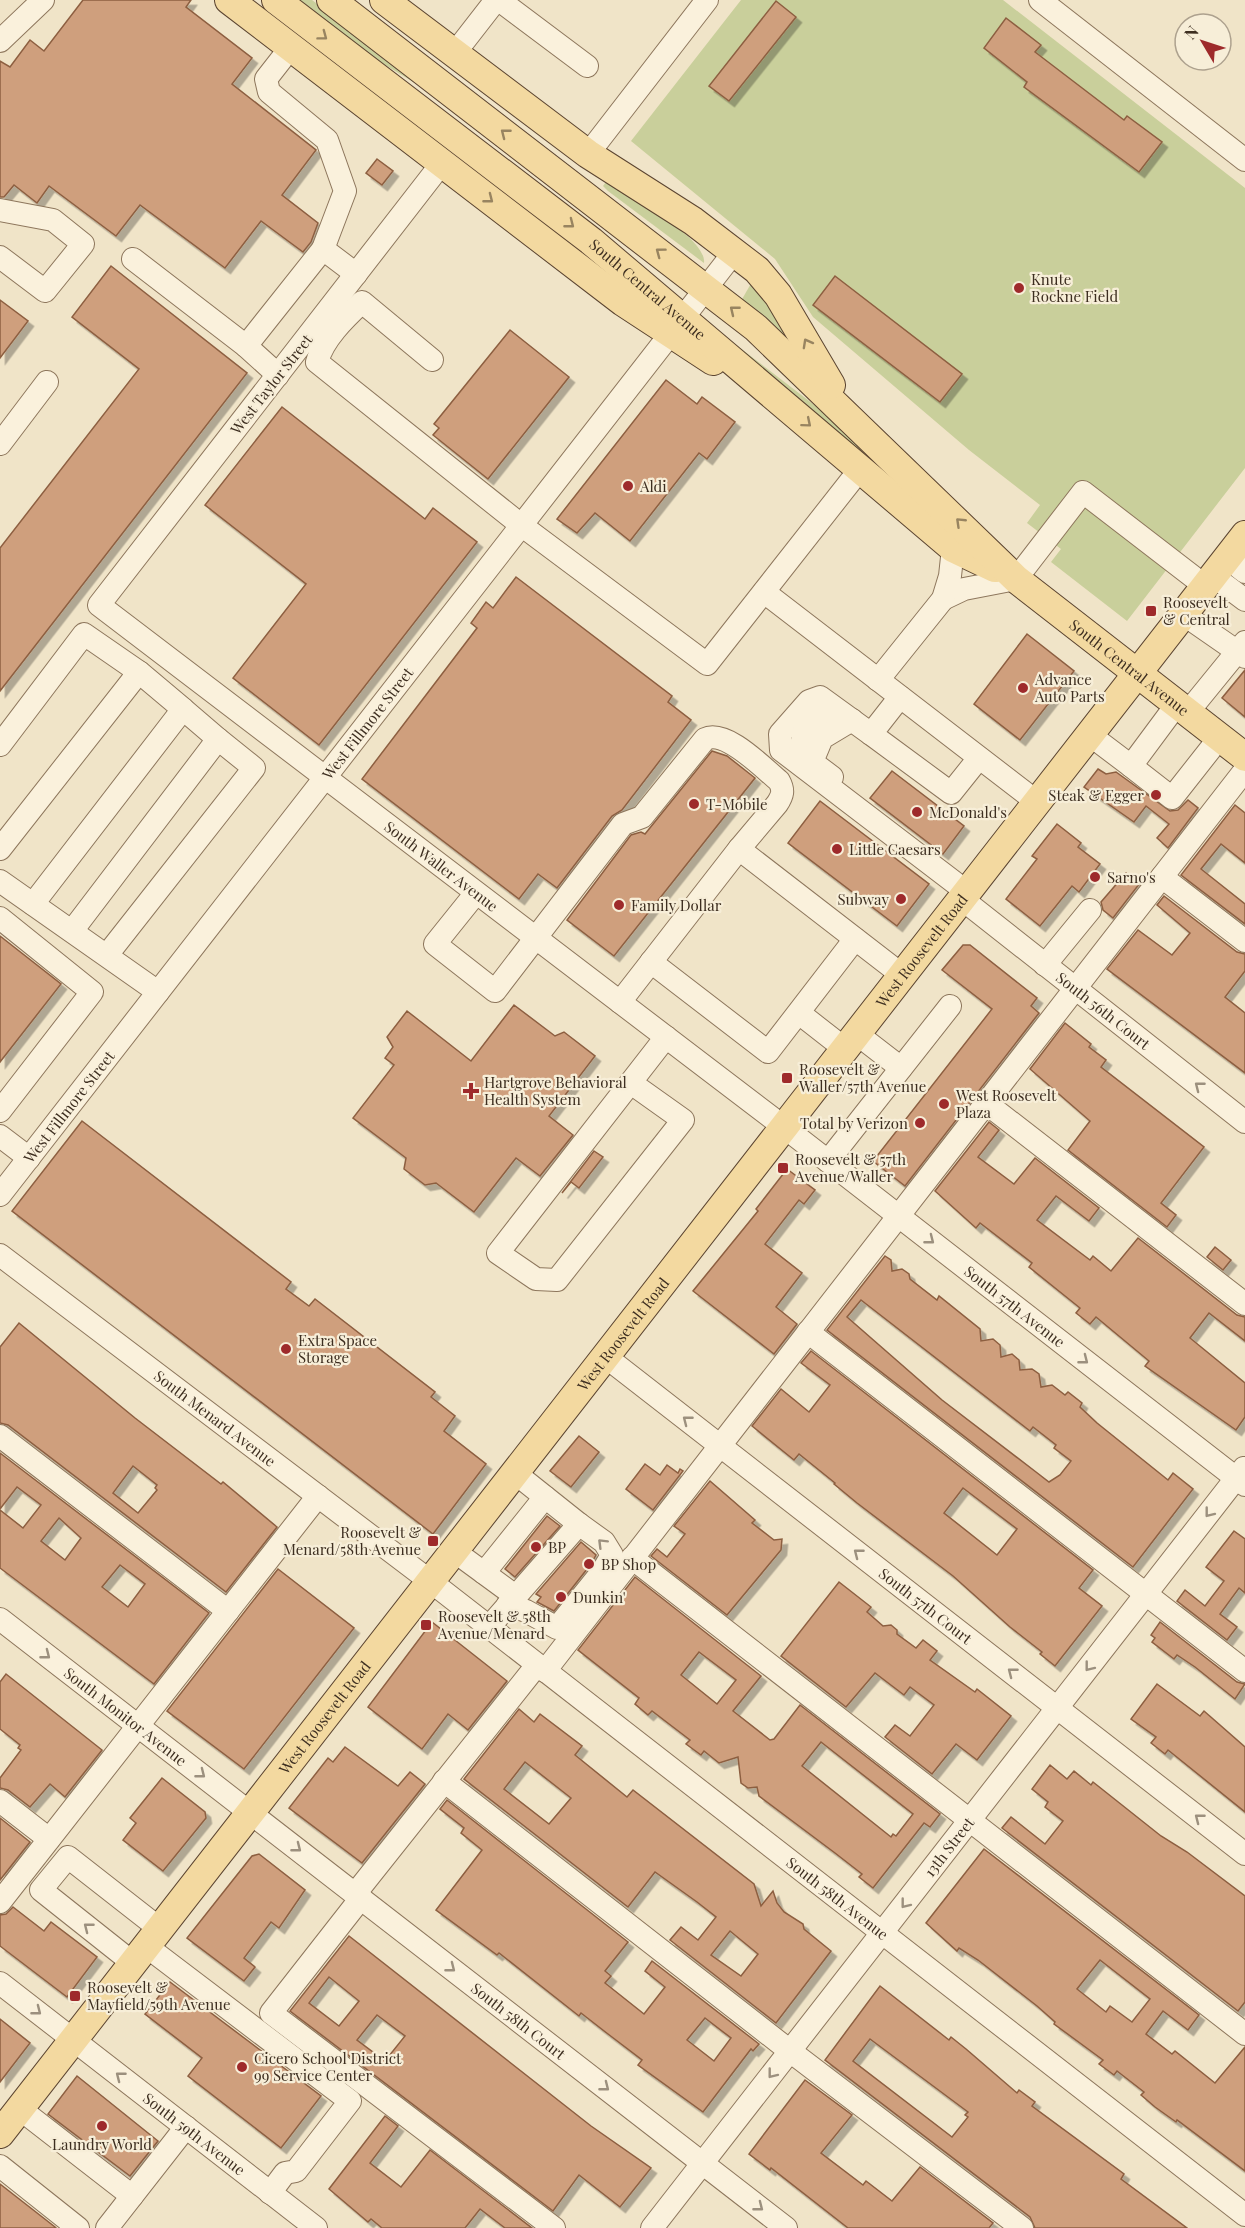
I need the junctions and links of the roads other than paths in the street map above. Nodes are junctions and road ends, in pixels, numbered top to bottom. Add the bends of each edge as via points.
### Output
1 (43, 0) edge
2 (229, 0) edge
3 (276, 0) edge
4 (331, 0) edge
5 (384, 0) edge
6 (498, 0) edge
7 (708, 0) edge
8 (1040, 0) edge
9 (0, 41) edge
10 (291, 47) junction
11 (454, 54) junction
12 (587, 66) dead end
13 (597, 160) junction
14 (1245, 160) edge
15 (442, 163) junction
16 (585, 195) junction
17 (0, 210) edge
18 (323, 249) junction
19 (735, 251) junction
20 (0, 257) edge
21 (133, 259) dead end
22 (356, 274) junction
23 (706, 287) junction
24 (676, 326) junction
25 (246, 346) junction
26 (432, 360) dead end
27 (278, 375) junction
28 (47, 382) dead end
29 (846, 412) junction
30 (0, 444) edge
31 (861, 468) junction
32 (521, 525) junction
33 (1245, 535) edge
34 (953, 548) junction
35 (1222, 573) edge
36 (1016, 579) junction
37 (764, 592) junction
38 (943, 599) junction
39 (1245, 600) edge
40 (99, 604) joint
41 (1184, 614) junction
42 (1242, 650) edge
43 (139, 672) junction
44 (1137, 674) junction
45 (878, 680) junction
46 (900, 697) junction
47 (1182, 708) junction
48 (183, 709) junction
49 (852, 720) junction
50 (871, 734) junction
51 (1090, 735) junction
52 (218, 738) junction
53 (0, 745) edge
54 (1238, 750) edge
55 (979, 758) junction
56 (1131, 766) junction
57 (325, 778) junction
58 (1037, 802) junction
59 (0, 849) edge
60 (739, 849) junction
61 (1162, 877) junction
62 (0, 881) edge
63 (967, 892) junction
64 (476, 893) junction
65 (33, 904) junction
66 (1090, 910) dead end
67 (0, 918) edge
68 (72, 931) junction
69 (535, 938) junction
70 (855, 939) junction
71 (1245, 940) edge
72 (106, 955) junction
73 (651, 962) junction
74 (1045, 966) junction
75 (902, 975) junction
76 (1075, 989) junction
77 (158, 992) junction
78 (620, 1002) junction
79 (950, 1006) dead end
80 (799, 1013) junction
81 (666, 1037) junction
82 (851, 1042) junction
83 (901, 1068) junction
84 (631, 1083) junction
85 (986, 1103) junction
86 (0, 1111) edge
87 (1245, 1122) edge
88 (784, 1127) junction
89 (0, 1136) edge
90 (29, 1158) junction
91 (828, 1161) junction
92 (0, 1195) edge
93 (898, 1216) junction
94 (0, 1255) edge
95 (1245, 1304) edge
96 (808, 1332) junction
97 (606, 1356) junction
98 (0, 1436) edge
99 (720, 1445) junction
100 (515, 1473) junction
101 (1242, 1477) edge
102 (318, 1496) junction
103 (545, 1497) junction
104 (579, 1524) junction
105 (454, 1551) junction
106 (632, 1558) junction
107 (484, 1573) junction
108 (430, 1581) junction
109 (1146, 1594) junction
110 (511, 1600) junction
111 (228, 1611) junction
112 (0, 1619) edge
113 (489, 1628) junction
114 (541, 1668) junction
115 (1245, 1671) edge
116 (1058, 1708) junction
117 (138, 1726) junction
118 (444, 1781) junction
119 (0, 1801) edge
120 (250, 1813) junction
121 (970, 1820) junction
122 (49, 1839) junction
123 (1245, 1854) edge
124 (21, 1875) junction
125 (41, 1890) junction
126 (358, 1896) junction
127 (0, 1902) edge
128 (882, 1933) junction
129 (147, 1946) junction
130 (0, 1983) edge
131 (1245, 2034) edge
132 (74, 2040) junction
133 (790, 2051) junction
134 (20, 2109) junction
135 (186, 2127) junction
136 (0, 2134) edge
137 (703, 2163) junction
138 (0, 2166) edge
139 (270, 2193) junction
140 (132, 2196) junction
141 (1245, 2215) edge
142 (78, 2228) edge
143 (107, 2228) edge
144 (316, 2228) edge
145 (554, 2228) edge
146 (652, 2228) edge
147 (786, 2228) edge
148 (1022, 2228) edge

1 - 9 street
2 - 10 main road
3 -> 24 main road, South Central Avenue via 583,234
16 -> 4 main road, South Central Avenue
5 - 11 main road
6 - 11 street
6 - 12 street
7 - 13 street
8 - 14 street
10 - 15 main road
10 - 18 street via 266,79 269,92 327,140 345,191
11 - 13 main road
13 - 16 main road
13 - 19 main road
15 - 22 street, West Taylor Street
15 -> 24 main road via 622,303
23 -> 16 main road, South Central Avenue
17 - 20 street via 53,220 83,244 45,291
18 - 22 street
18 - 25 street
19 - 23 street, West Fillmore Street
29 -> 19 main road via 778,295 758,270
21 - 25 street
22 - 27 street, West Taylor Street
23 - 24 street, West Fillmore Street
29 -> 23 main road, South Central Avenue
24 -> 31 main road, South Central Avenue via 782,402
24 - 32 street, West Fillmore Street
25 - 27 street
26 - 32 street via 362,302 346,316 317,362
27 - 40 street, West Taylor Street
28 - 30 street
36 -> 29 main road, South Central Avenue
31 - 34 main road, South Central Avenue
31 - 37 street
32 - 37 street via 707,664
32 - 57 street, West Fillmore Street
33 - 35 main road, West Roosevelt Road
34 - 36 main road, South Central Avenue
34 - 38 street
35 - 36 street via 1083,492
35 - 39 street
35 - 41 main road, West Roosevelt Road
36 - 38 street via 964,589
36 - 44 main road, South Central Avenue
37 - 45 street
38 - 45 street
40 - 57 street, South Waller Avenue
41 - 42 street
41 - 44 main road, West Roosevelt Road
42 - 47 street
43 - 48 street
43 - 53 street via 84,634
43 - 59 street
44 - 47 main road, South Central Avenue
44 - 51 main road, West Roosevelt Road
45 - 46 street
46 - 50 street
46 - 55 street
47 - 54 main road, South Central Avenue
47 - 56 street
48 - 52 street
48 - 65 street
49 - 50 street
49 - 63 street via 822,738 812,762
49 - 63 street via 820,697 809,701 780,734 781,750
50 - 55 street via 951,793
51 - 56 street
51 - 58 main road, West Roosevelt Road
52 - 68 street
52 - 72 street via 254,768
54 - 56 street via 1172,798
54 - 61 street
55 - 58 street
57 - 64 street, South Waller Avenue
57 - 77 street, West Fillmore Street
58 - 63 main road, West Roosevelt Road
60 - 69 street via 777,804 783,787 730,741 710,737 642,818 623,824
60 - 70 street
60 - 73 street
61 - 71 street
61 - 76 street
62 - 65 street
63 - 74 street, South 56th Court
63 - 75 main road, West Roosevelt Road
64 - 69 street, South Waller Avenue
64 - 69 street via 435,945 495,991
65 - 68 street
66 - 74 street
67 - 86 street via 92,992
68 - 72 street
69 - 78 street, South Waller Avenue
70 - 75 street
70 - 80 street
72 - 77 street
73 - 78 street
73 - 80 street via 768,1053
74 - 76 street, South 56th Court
75 - 82 main road, West Roosevelt Road
76 - 85 street
87 -> 76 street, South 56th Court
77 - 90 street, West Fillmore Street
78 - 81 street, South Waller Avenue
79 - 83 street
80 - 82 street
81 - 84 street
81 - 88 street, South Waller Avenue
82 - 83 street
82 - 88 main road, West Roosevelt Road
83 - 91 street
84 - 84 street via 498,1253 536,1279 556,1280 683,1120
85 - 93 street
85 - 95 street
88 - 91 street, South 57th Avenue
88 - 97 main road, West Roosevelt Road
89 - 90 street
90 - 92 street, West Fillmore Street
91 - 93 street, South 57th Avenue
93 - 96 street
93 -> 101 street, South 57th Avenue
94 - 102 street, South Menard Avenue
96 - 99 street
96 - 109 street
99 -> 97 street, South 57th Court
97 - 100 main road, West Roosevelt Road
98 - 111 street
99 - 106 street
116 -> 99 street, South 57th Court
100 - 103 street
100 - 105 main road, West Roosevelt Road
101 -> 109 street, 13th Street
102 - 108 street, South Menard Avenue
102 - 111 street
103 - 104 street
103 - 107 street
104 - 110 street via 519,1596
110 -> 104 street via 557,1628 612,1555 604,1542
105 - 107 street
105 - 108 main road, West Roosevelt Road
106 - 114 street
106 - 121 street
107 - 110 street
108 - 113 street, South 58th Avenue
108 - 120 main road, West Roosevelt Road
109 - 115 street
109 -> 116 street, 13th Street
110 - 113 street
111 - 117 street
112 -> 117 street, South Monitor Avenue
113 - 114 street, South 58th Avenue
114 - 118 street
114 - 128 street, South 58th Avenue
116 - 121 street, 13th Street
123 -> 116 street, South 57th Court
117 -> 120 street, South Monitor Avenue
117 - 122 street
118 - 126 street
118 - 133 street
119 - 122 street
120 -> 126 street, South 58th Court
120 - 129 main road, West Roosevelt Road
121 -> 128 street, 13th Street
121 - 131 street
122 - 124 street
124 - 125 street
124 - 127 street
129 -> 125 street
125 - 129 street via 68,1857
126 -> 137 street, South 58th Court
126 - 145 street via 271,2013
128 - 133 street, 13th Street
128 - 141 street, South 58th Avenue
129 - 132 main road, West Roosevelt Road
129 - 139 street via 350,2101 296,2171 285,2173
130 -> 132 street, South 59th Avenue
132 - 134 main road, West Roosevelt Road
135 -> 132 street, South 59th Avenue
133 -> 137 street, 13th Street
133 - 148 street
134 - 136 main road, West Roosevelt Road
134 - 140 street
135 - 139 street, South 59th Avenue
135 - 140 street
137 - 146 street, 13th Street
137 -> 147 street, South 58th Court
138 - 142 street
139 - 144 street, South 59th Avenue
140 - 143 street

